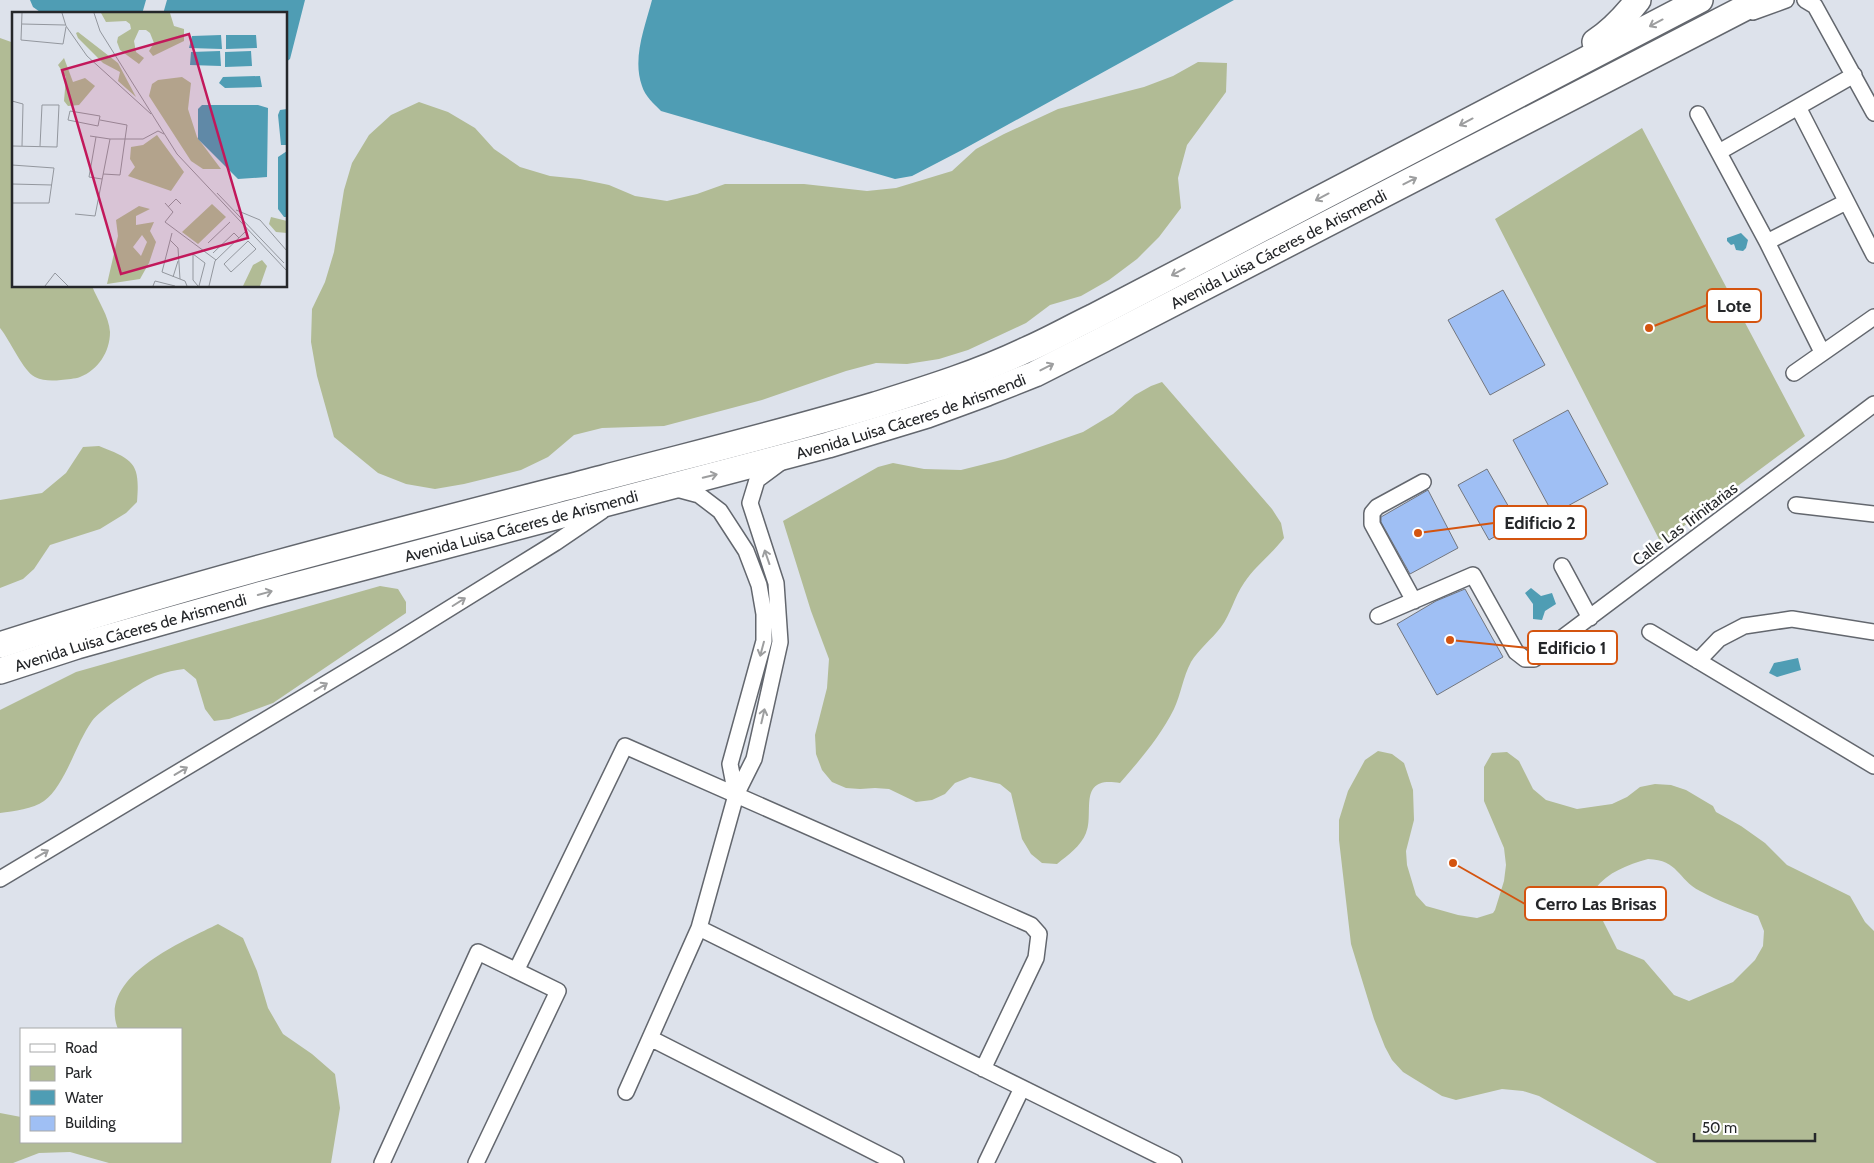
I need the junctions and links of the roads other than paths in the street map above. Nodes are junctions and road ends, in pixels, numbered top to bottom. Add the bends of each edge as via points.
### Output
1 (1638, 0) edge
2 (1700, 0) edge
3 (1760, 0) edge
4 (1786, 0) edge
5 (1812, 2) edge
6 (1702, 31) junction
7 (1854, 75) junction
8 (1500, 104) junction
9 (1798, 107) junction
10 (1874, 113) edge
11 (1698, 114) dead end
12 (1719, 152) junction
13 (1846, 202) junction
14 (1767, 242) junction
15 (1874, 255) edge
16 (1874, 317) edge
17 (1822, 352) junction
18 (1794, 373) dead end
19 (1874, 404) edge
20 (789, 456) junction
21 (1423, 482) dead end
22 (669, 487) junction
23 (619, 500) junction
24 (1796, 505) dead end
25 (1874, 514) edge
26 (1562, 566) dead end
27 (1414, 601) junction
28 (771, 613) junction
29 (1378, 616) dead end
30 (1590, 618) junction
31 (1650, 632) dead end
32 (1874, 632) edge
33 (0, 645) edge
34 (1698, 660) junction
35 (0, 671) edge
36 (740, 730) junction
37 (759, 736) junction
38 (1874, 766) edge
39 (736, 795) junction
40 (0, 879) edge
41 (699, 928) junction
42 (517, 969) junction
43 (650, 1038) junction
44 (984, 1069) junction
45 (1022, 1088) junction
46 (626, 1092) dead end
47 (382, 1163) edge
48 (476, 1163) edge
49 (896, 1163) edge
50 (986, 1163) edge
51 (1174, 1163) edge

1 - 8 main road via 1611,31
2 -> 8 main road, Avenida Luisa Cáceres de Arismendi
3 - 6 main road, Avenida Luisa Cáceres de Arismendi
4 - 6 street
5 - 7 street
20 -> 6 main road, Avenida Luisa Cáceres de Arismendi via 927,415 1035,374
7 - 9 street
7 - 10 street
8 -> 33 main road, Avenida Luisa Cáceres de Arismendi via 1025,351 919,392 822,421 255,570
9 - 12 street
9 - 13 street
11 - 12 street
12 - 14 street
13 - 14 street
13 - 15 street
14 - 17 street
16 - 17 street
17 - 18 street
19 - 30 street, Calle Las Trinitarias
22 -> 20 main road, Avenida Luisa Cáceres de Arismendi
28 -> 20 street via 776,583 750,503 757,480
21 - 27 street via 1377,507 1372,513 1372,524
22 - 23 main road, Avenida Luisa Cáceres de Arismendi
22 - 28 street via 699,495 720,511 746,551
35 -> 23 main road, Avenida Luisa Cáceres de Arismendi via 262,594
40 -> 23 street via 397,641
24 - 25 street
26 - 30 street
27 - 29 street
27 - 30 street, Calle Las Trinitarias via 1473,575 1516,652 1525,659 1534,660
28 -> 36 street
37 -> 28 street via 780,642
31 - 34 street
32 - 34 street via 1792,619 1744,626 1718,639
34 - 38 street
36 - 37 street
36 - 39 street via 730,764
37 - 39 street via 754,759
39 - 41 street
39 - 42 street via 625,746
39 - 44 street via 1031,925 1039,934 1036,958
41 - 43 street
41 - 44 street
42 - 47 street via 478,952
42 - 48 street via 558,991
43 - 46 street
43 - 49 street
44 - 45 street
45 - 50 street
45 - 51 street

